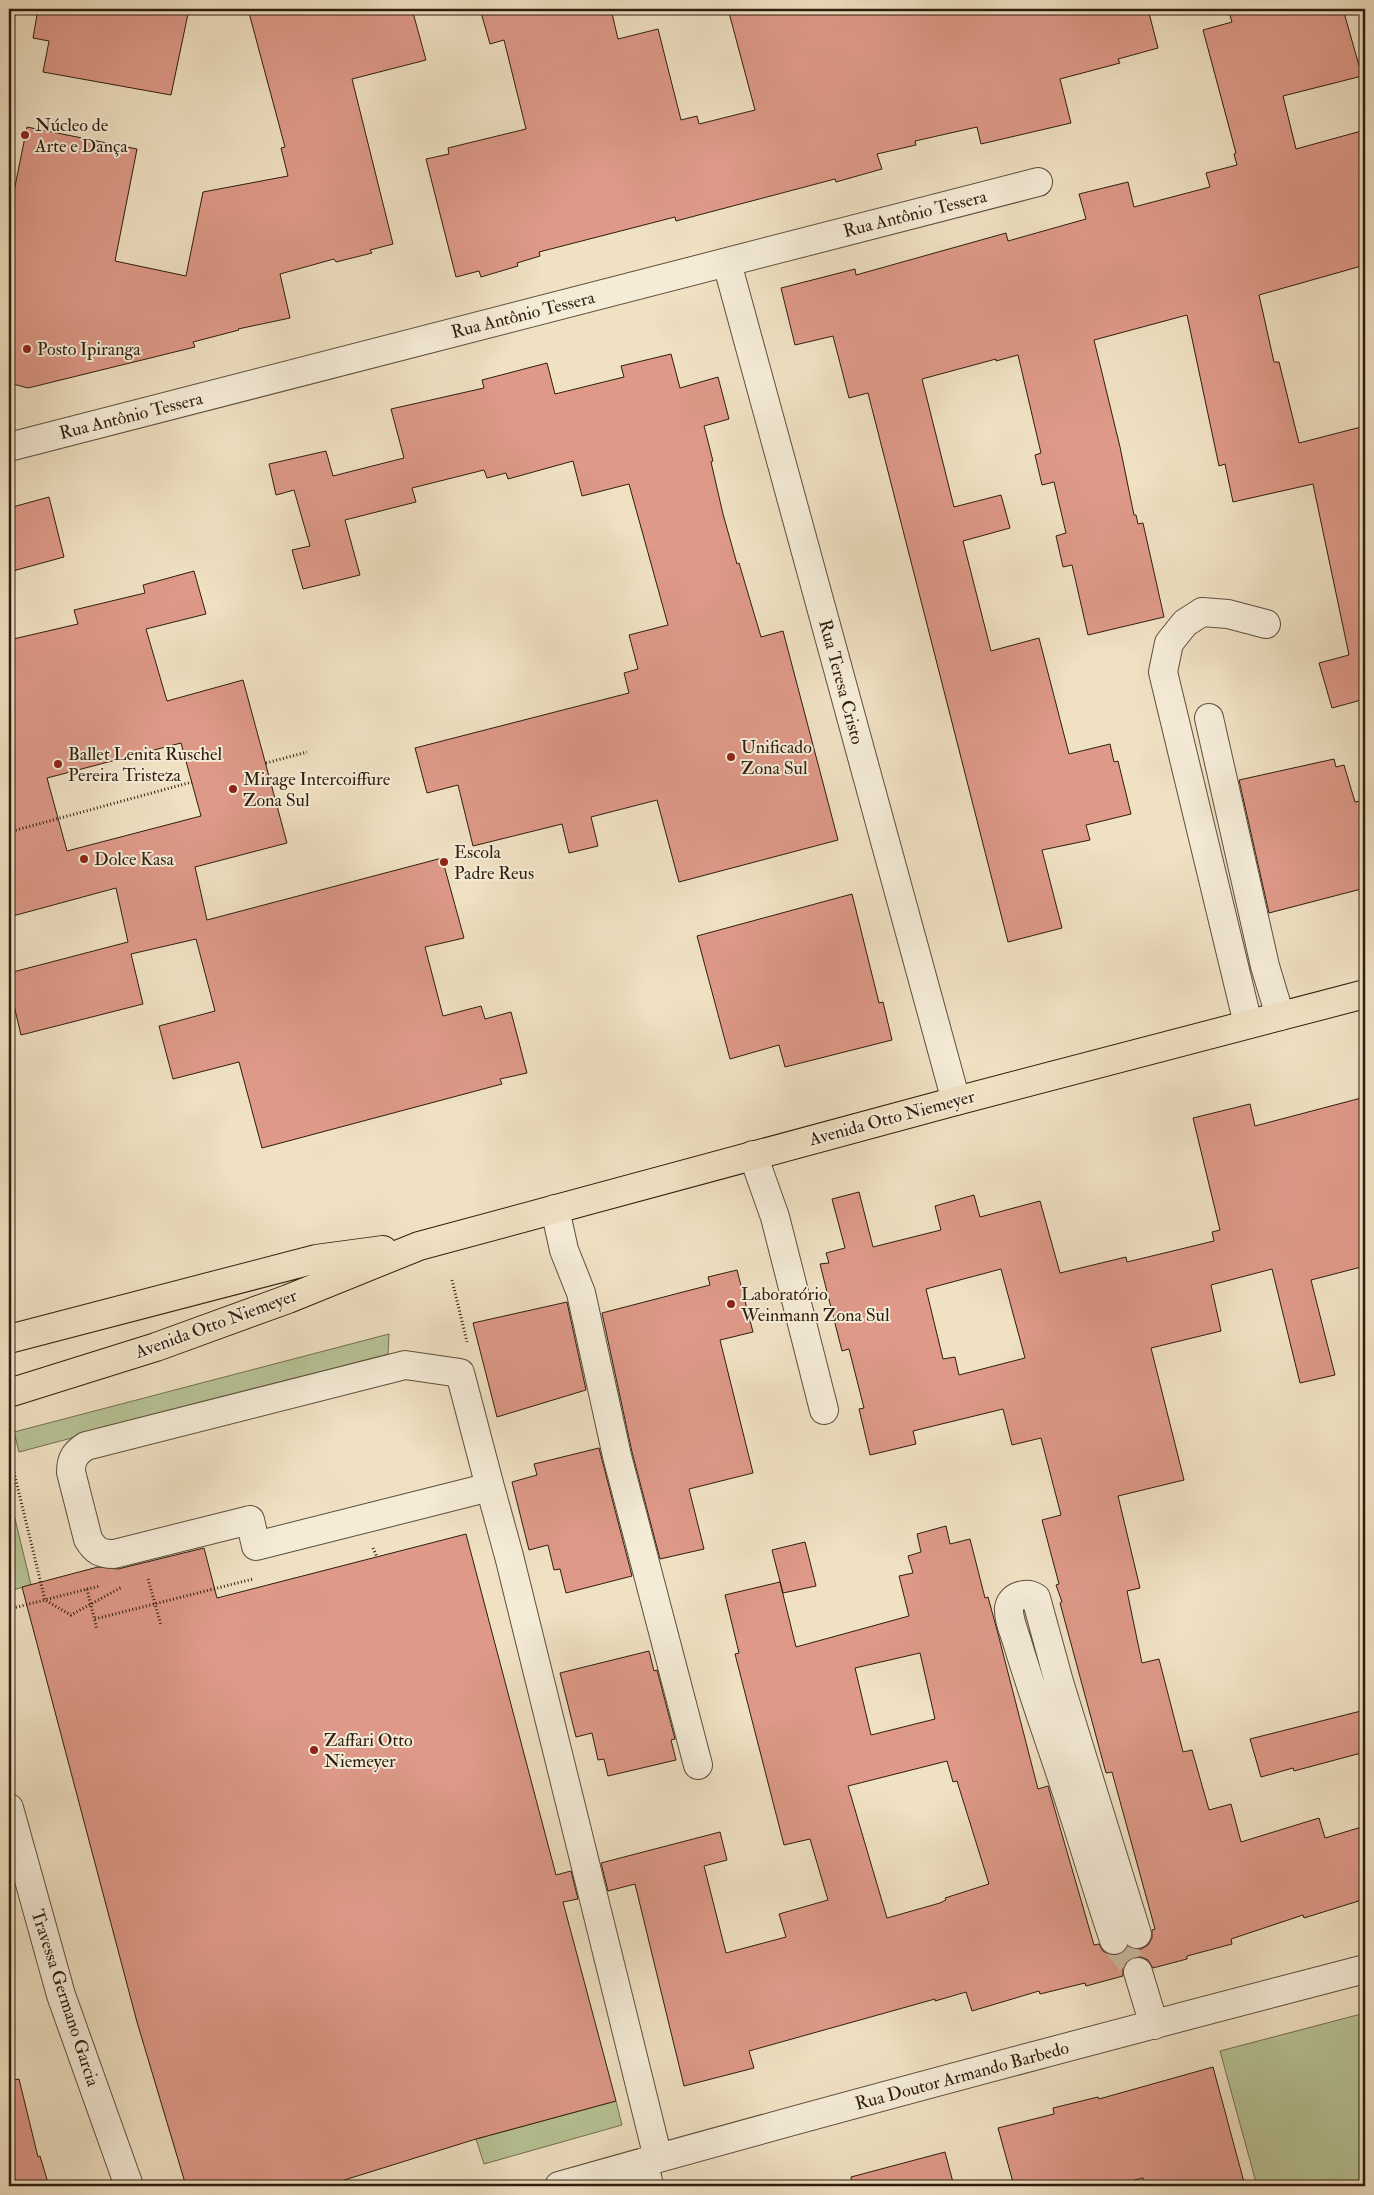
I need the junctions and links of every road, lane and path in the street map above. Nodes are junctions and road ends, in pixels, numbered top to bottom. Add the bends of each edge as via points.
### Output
1 (1038, 182) dead end
2 (726, 262) junction
3 (9, 447) edge
4 (1266, 624) dead end
5 (1209, 718) dead end
6 (307, 752) dead end
7 (266, 763) dead end
8 (192, 782) dead end
9 (9, 832) edge
10 (1365, 994) edge
11 (1280, 1016) junction
12 (1248, 1024) junction
13 (956, 1100) junction
14 (753, 1155) junction
15 (555, 1210) junction
16 (419, 1246) junction
17 (9, 1339) edge
18 (9, 1393) edge
19 (824, 1410) dead end
20 (9, 1452) edge
21 (490, 1487) junction
22 (147, 1574) dead end
23 (130, 1583) dead end
24 (215, 1588) dead end
25 (45, 1600) junction
26 (9, 1609) edge
27 (95, 1619) junction
28 (160, 1625) dead end
29 (97, 1630) dead end
30 (1059, 1682) junction
31 (1032, 1691) junction
32 (698, 1765) dead end
33 (1086, 1765) junction
34 (1060, 1773) junction
35 (9, 1808) edge
36 (1098, 1846) junction
37 (1124, 1931) tunnel mouth
38 (1365, 1969) edge
39 (1138, 1972) tunnel mouth
40 (1154, 2025) junction
41 (650, 2169) edge
42 (129, 2186) edge
43 (559, 2186) edge

1 - 2 street, Rua Antônio Tessera
2 - 3 street, Rua Antônio Tessera
2 - 13 street, Rua Teresa Cristo
4 - 12 street via 1228,614 1202,612 1185,623 1169,643 1163,672
5 - 11 street via 1263,957
6 - 7 path
8 - 9 path
10 - 11 main road, Avenida Otto Niemeyer
11 - 12 main road, Avenida Otto Niemeyer
12 - 13 main road, Avenida Otto Niemeyer
13 - 14 main road, Avenida Otto Niemeyer
14 - 15 main road, Avenida Otto Niemeyer
14 - 19 street via 775,1217
15 - 16 main road, Avenida Otto Niemeyer
15 - 32 street via 564,1250 580,1293 617,1456
16 - 17 main road, Avenida Otto Niemeyer via 316,1259
16 - 18 main road, Avenida Otto Niemeyer via 288,1299 156,1347
20 - 25 path
21 - 21 street via 460,1372 405,1365 86,1446 71,1461 88,1539 94,1549 104,1554 250,1520 256,1546
21 - 41 street via 509,1556
22 - 28 path
23 - 25 path via 71,1615
24 - 27 path
25 - 26 path
25 - 27 path via 87,1589
27 - 29 path
30 - 31 street
30 - 31 street via 1036,1598 1028,1594 1016,1597 1009,1608
30 - 33 street
31 - 34 street
33 - 34 street
33 - 36 street
34 - 36 street
35 - 42 street, Travessa Germano Garcia via 61,1995
36 - 37 street
38 - 40 street, Rua Doutor Armando Barbedo
39 - 40 street
40 - 41 street, Rua Doutor Armando Barbedo
41 - 43 street, Rua Doutor Armando Barbedo

